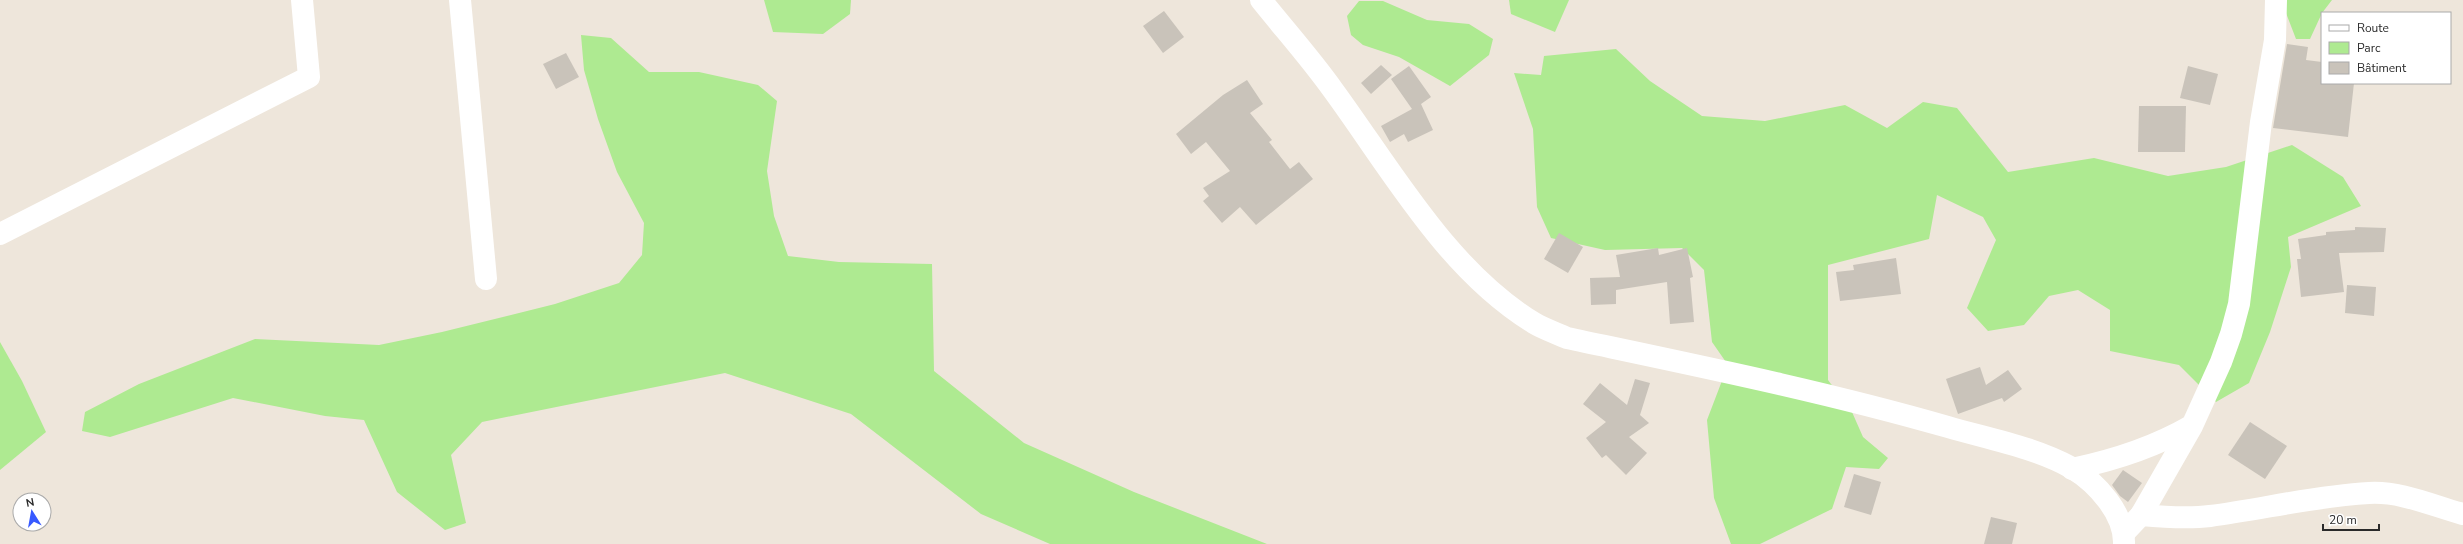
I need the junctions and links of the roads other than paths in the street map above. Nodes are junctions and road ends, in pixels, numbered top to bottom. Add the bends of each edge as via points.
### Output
1 (302, 0) edge
2 (460, 0) edge
3 (1261, 0) edge
4 (2276, 0) edge
5 (0, 234) edge
6 (486, 279) dead end
7 (2192, 426) junction
8 (2072, 469) junction
9 (2463, 514) edge
10 (2140, 515) junction
11 (2124, 538) edge

1 - 5 street via 309,77
2 - 6 street
3 - 8 street via 1332,88 1409,198 1437,232 1490,289 1535,324 1567,338 1899,413 2043,455
4 - 7 street via 2275,40 2239,304 2221,362
7 - 8 street via 2138,452
7 - 10 street
8 - 11 street via 2095,486 2114,510
9 - 10 street via 2411,498 2370,493 2209,516
10 - 11 street

